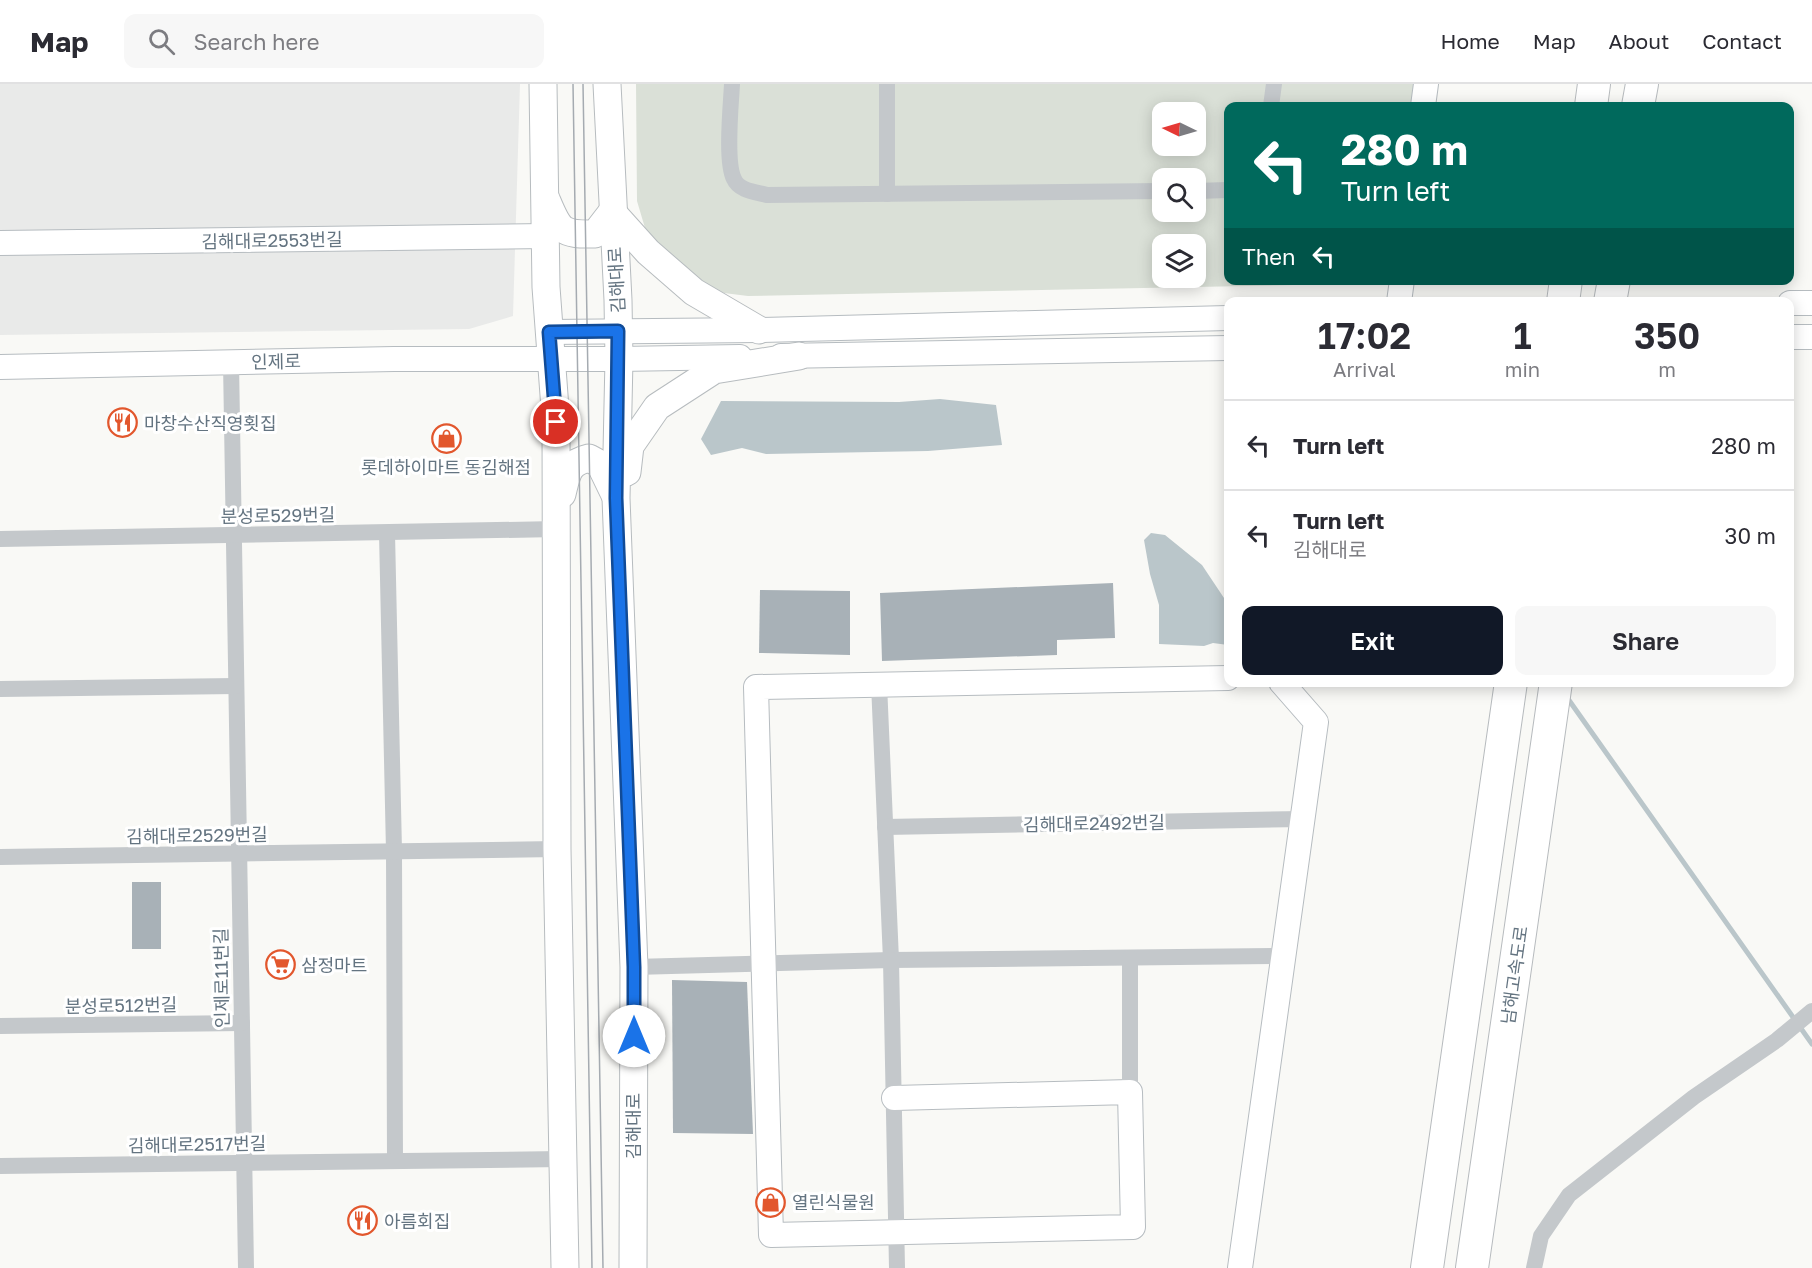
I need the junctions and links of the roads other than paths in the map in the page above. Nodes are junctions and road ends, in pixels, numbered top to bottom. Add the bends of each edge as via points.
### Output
1 (543, 84) edge
2 (607, 84) edge
3 (732, 84) edge
4 (887, 84) edge
5 (1274, 84) edge
6 (1426, 84) edge
7 (1594, 84) edge
8 (1642, 84) edge
9 (1272, 102) edge
10 (1424, 102) edge
11 (1592, 102) edge
12 (1639, 102) edge
13 (1224, 190) edge
14 (1152, 191) edge
15 (1206, 191) edge
16 (887, 194) junction
17 (544, 197) junction
18 (612, 212) junction
19 (545, 236) junction
20 (0, 243) edge
21 (1794, 303) edge
22 (1812, 303) edge
23 (1224, 318) edge
24 (759, 330) junction
25 (618, 331) junction
26 (1794, 337) edge
27 (1812, 337) edge
28 (551, 345) junction
29 (1224, 348) edge
30 (799, 356) junction
31 (619, 359) junction
32 (231, 362) junction
33 (0, 367) edge
34 (616, 498) junction
35 (557, 523) junction
36 (387, 532) junction
37 (234, 535) junction
38 (618, 539) junction
39 (0, 540) edge
40 (1224, 678) edge
41 (879, 684) junction
42 (236, 686) junction
43 (1285, 687) edge
44 (1510, 687) edge
45 (1555, 687) edge
46 (0, 689) edge
47 (1302, 819) junction
48 (885, 827) junction
49 (558, 849) junction
50 (394, 851) junction
51 (239, 854) junction
52 (0, 857) edge
53 (1283, 956) junction
54 (1130, 958) junction
55 (891, 960) junction
56 (762, 964) junction
57 (634, 967) junction
58 (1808, 1014) edge
59 (242, 1023) junction
60 (0, 1026) edge
61 (1130, 1092) junction
62 (894, 1098) junction
63 (562, 1159) junction
64 (395, 1161) junction
65 (244, 1163) junction
66 (0, 1166) edge
67 (896, 1232) junction
68 (246, 1268) edge
69 (566, 1268) edge
70 (633, 1268) edge
71 (897, 1268) edge
72 (1240, 1268) edge
73 (1427, 1268) edge
74 (1472, 1268) edge
75 (1534, 1268) edge

1 - 17 main road
2 - 18 main road, 김해대로
3 - 16 street via 730,164 734,181 746,190 767,195
4 - 16 street
5 - 9 street
6 - 10 street
7 - 11 highway
8 - 12 highway
13 - 15 street
14 - 16 street
17 - 18 main road via 556,224 572,235 595,234
17 - 19 main road
18 - 24 main road via 648,252 694,292
18 - 25 main road, 김해대로
19 - 20 street, 김해대로2553번길
19 - 28 main road
21 - 22 street
23 - 24 street
24 - 25 street
25 - 28 street
25 - 31 main road, 김해대로
26 - 27 street
28 - 31 street
28 - 32 street, 인제로
28 - 35 main road
29 - 30 street
30 - 31 street
30 - 38 main road via 714,370 657,407 630,446
31 - 34 main road, 김해대로
32 - 33 street, 인제로
32 - 37 street, 인제로11번길
34 - 35 main road via 600,464 589,458 576,461 567,472
34 - 38 main road, 김해대로
35 - 36 street, 분성로529번길
35 - 49 main road
36 - 37 street, 분성로529번길
36 - 50 street
37 - 39 street, 분성로529번길
37 - 42 street, 인제로11번길
38 - 57 main road, 김해대로
40 - 41 street
41 - 48 street
41 - 56 street via 756,687
42 - 46 street
42 - 51 street, 인제로11번길
43 - 47 street via 1316,722
44 - 73 highway
45 - 74 highway, 남해고속도로
47 - 48 street, 김해대로2492번길
47 - 53 street
48 - 55 street
49 - 50 street, 김해대로2529번길
49 - 63 main road
50 - 51 street, 김해대로2529번길
50 - 64 street
51 - 52 street, 김해대로2529번길
51 - 59 street, 인제로11번길
53 - 54 street
53 - 72 street
54 - 55 street
54 - 61 street
55 - 56 street
55 - 62 street
56 - 57 street
56 - 67 street via 771,1235
57 - 70 main road, 김해대로
58 - 75 street via 1569,1195 1541,1236
59 - 60 street, 분성로512번길
59 - 65 street, 인제로11번길
61 - 62 street
61 - 67 street via 1133,1227
62 - 67 street
63 - 64 street, 김해대로2517번길
63 - 69 main road
64 - 65 street, 김해대로2517번길
65 - 66 street, 김해대로2517번길
65 - 68 street, 인제로11번길
67 - 71 street

